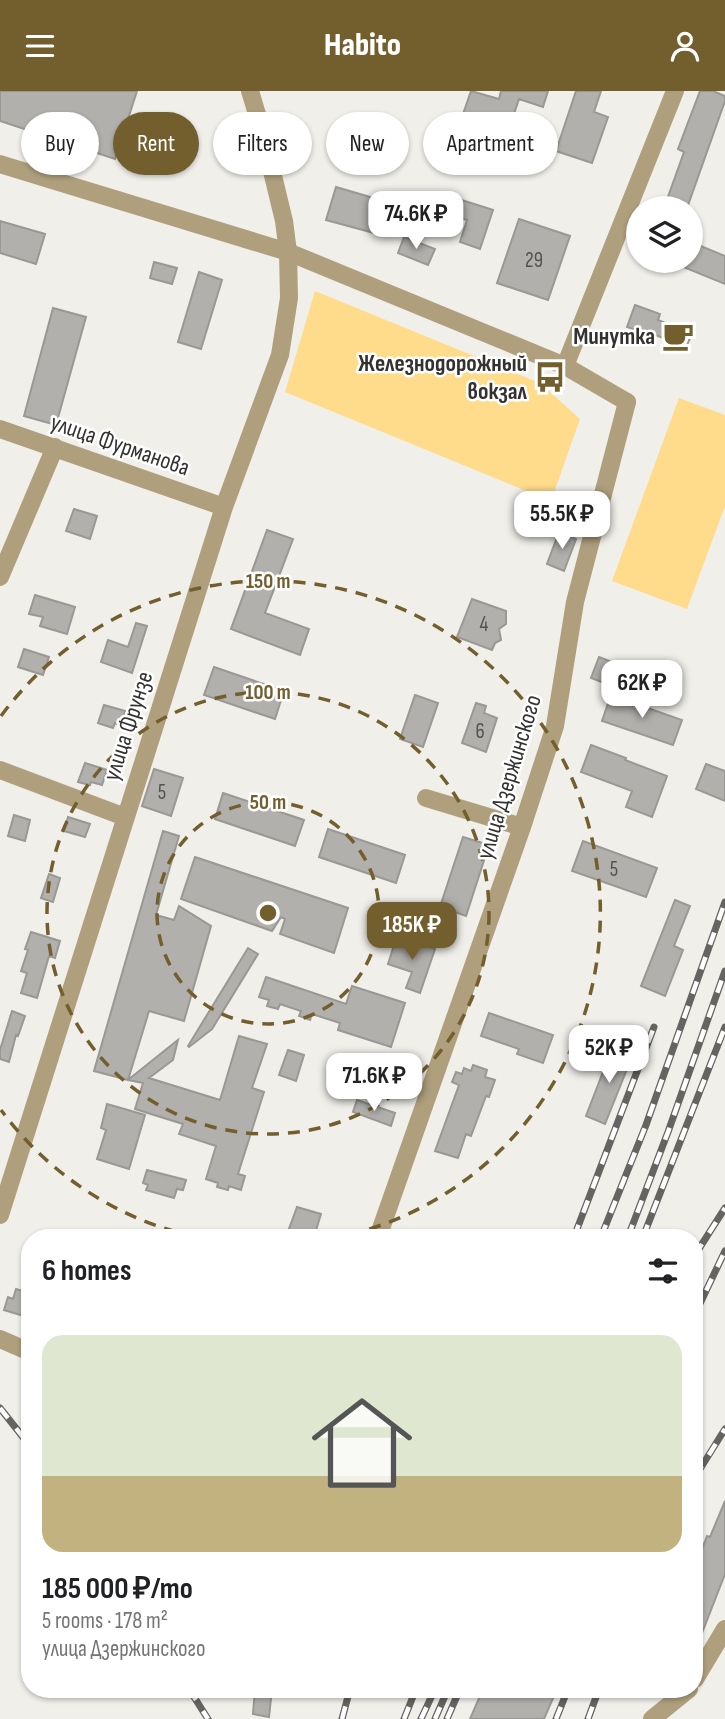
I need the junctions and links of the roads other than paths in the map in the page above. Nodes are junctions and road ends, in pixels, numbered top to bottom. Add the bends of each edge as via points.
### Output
1 (250, 91) edge
2 (675, 91) edge
3 (0, 164) edge
4 (288, 252) junction
5 (565, 366) junction
6 (0, 429) edge
7 (55, 447) junction
8 (224, 507) junction
9 (0, 577) edge
10 (0, 770) edge
11 (426, 798) dead end
12 (125, 817) junction
13 (522, 827) junction
14 (0, 1215) edge
15 (381, 1229) edge
16 (0, 1339) edge
17 (21, 1348) edge
18 (725, 1629) edge
19 (703, 1666) edge
20 (678, 1698) edge
21 (652, 1719) edge

1 - 4 street, улица Фрунзе
2 - 5 street
3 - 4 street
4 - 5 street
4 - 8 street, улица Фрунзе via 289,298 280,355
5 - 13 street, улица Дзержинского via 627,403 575,602 555,726
6 - 7 street, улица Фурманова
7 - 8 street, улица Фурманова
7 - 9 street
8 - 12 street, улица Фрунзе
10 - 12 street
11 - 13 street
12 - 14 street, улица Фрунзе
13 - 15 street, улица Дзержинского
16 - 17 street
18 - 19 street
20 - 21 street

